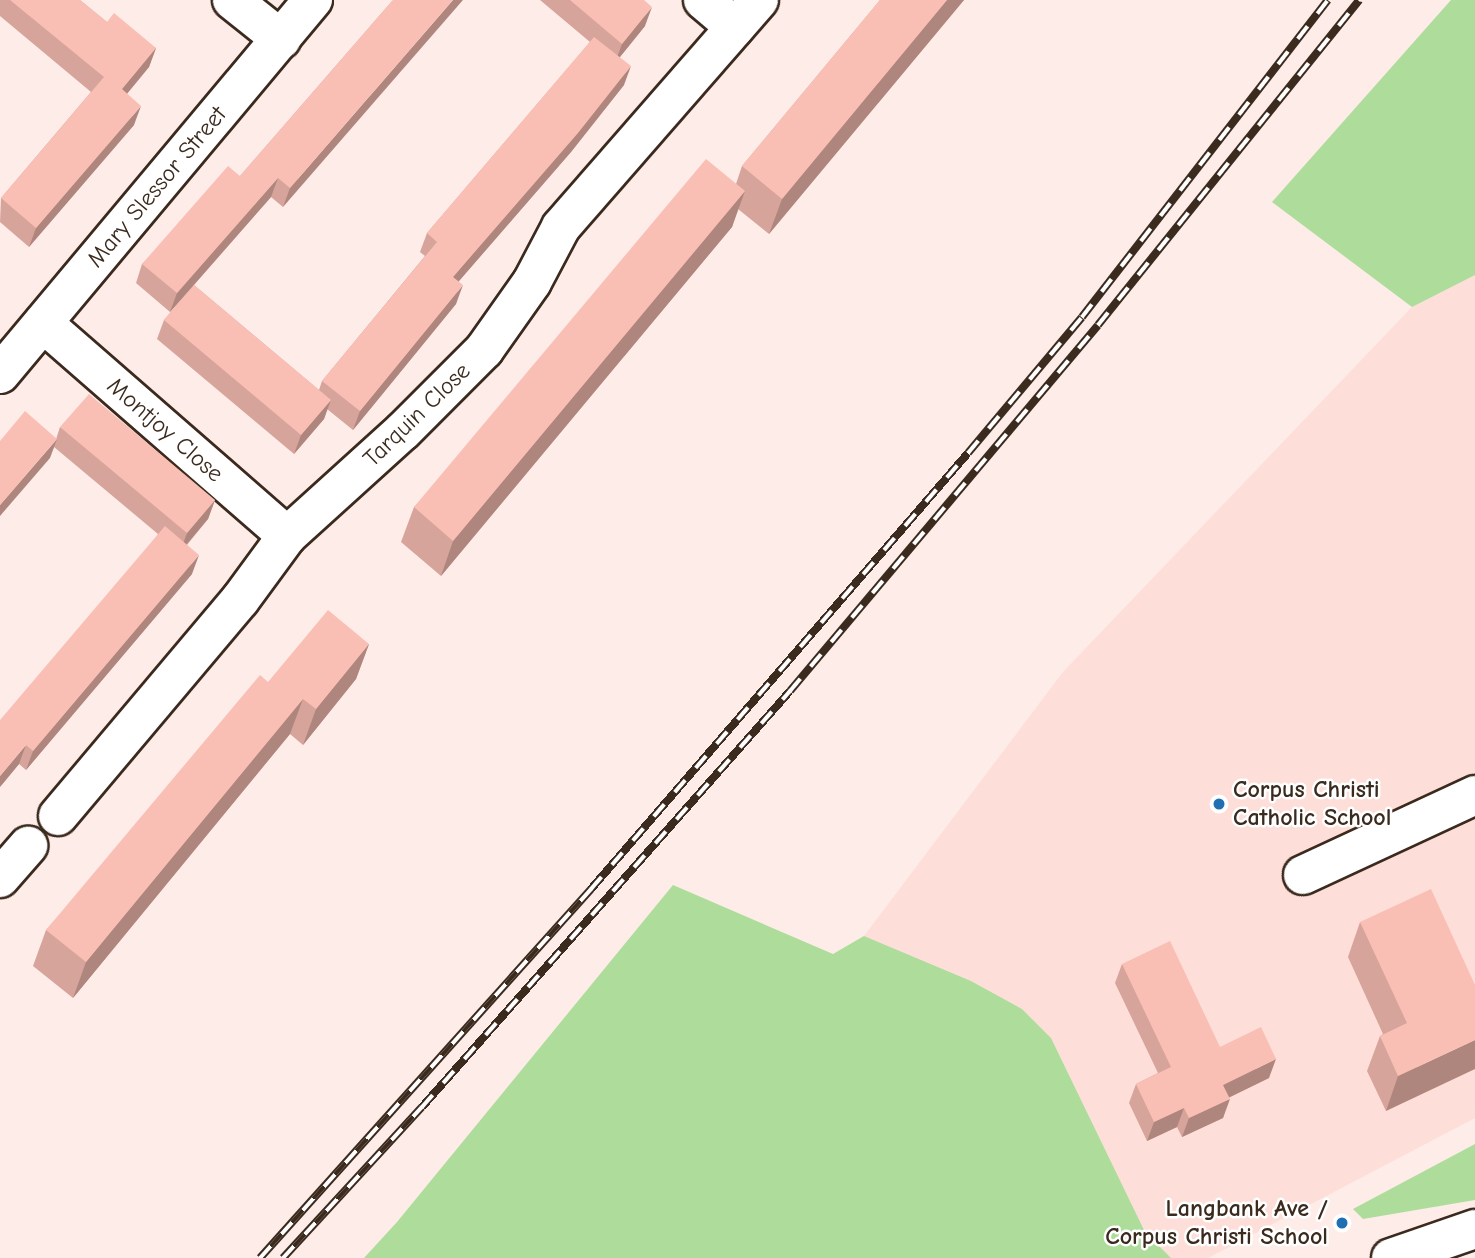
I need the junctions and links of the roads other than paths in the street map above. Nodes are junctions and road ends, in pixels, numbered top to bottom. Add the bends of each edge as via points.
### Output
1 (232, 0) edge
2 (313, 0) edge
3 (703, 0) edge
4 (747, 14) edge
5 (281, 39) junction
6 (43, 323) junction
7 (0, 374) edge
8 (287, 536) junction
9 (1475, 795) edge
10 (58, 816) dead end
11 (28, 846) dead end
12 (1303, 875) dead end
13 (0, 878) edge
14 (1475, 1229) edge
15 (1391, 1258) edge

1 - 5 street
2 - 5 street, Mary Slessor Street
3 - 4 street
4 - 8 street, Tarquin Close via 561,226 532,282 484,351
5 - 6 street, Mary Slessor Street
6 - 7 street, Mary Slessor Street
6 - 8 street, Montjoy Close
8 - 10 street, Tarquin Close via 240,600
9 - 12 street
11 - 13 street
14 - 15 street

